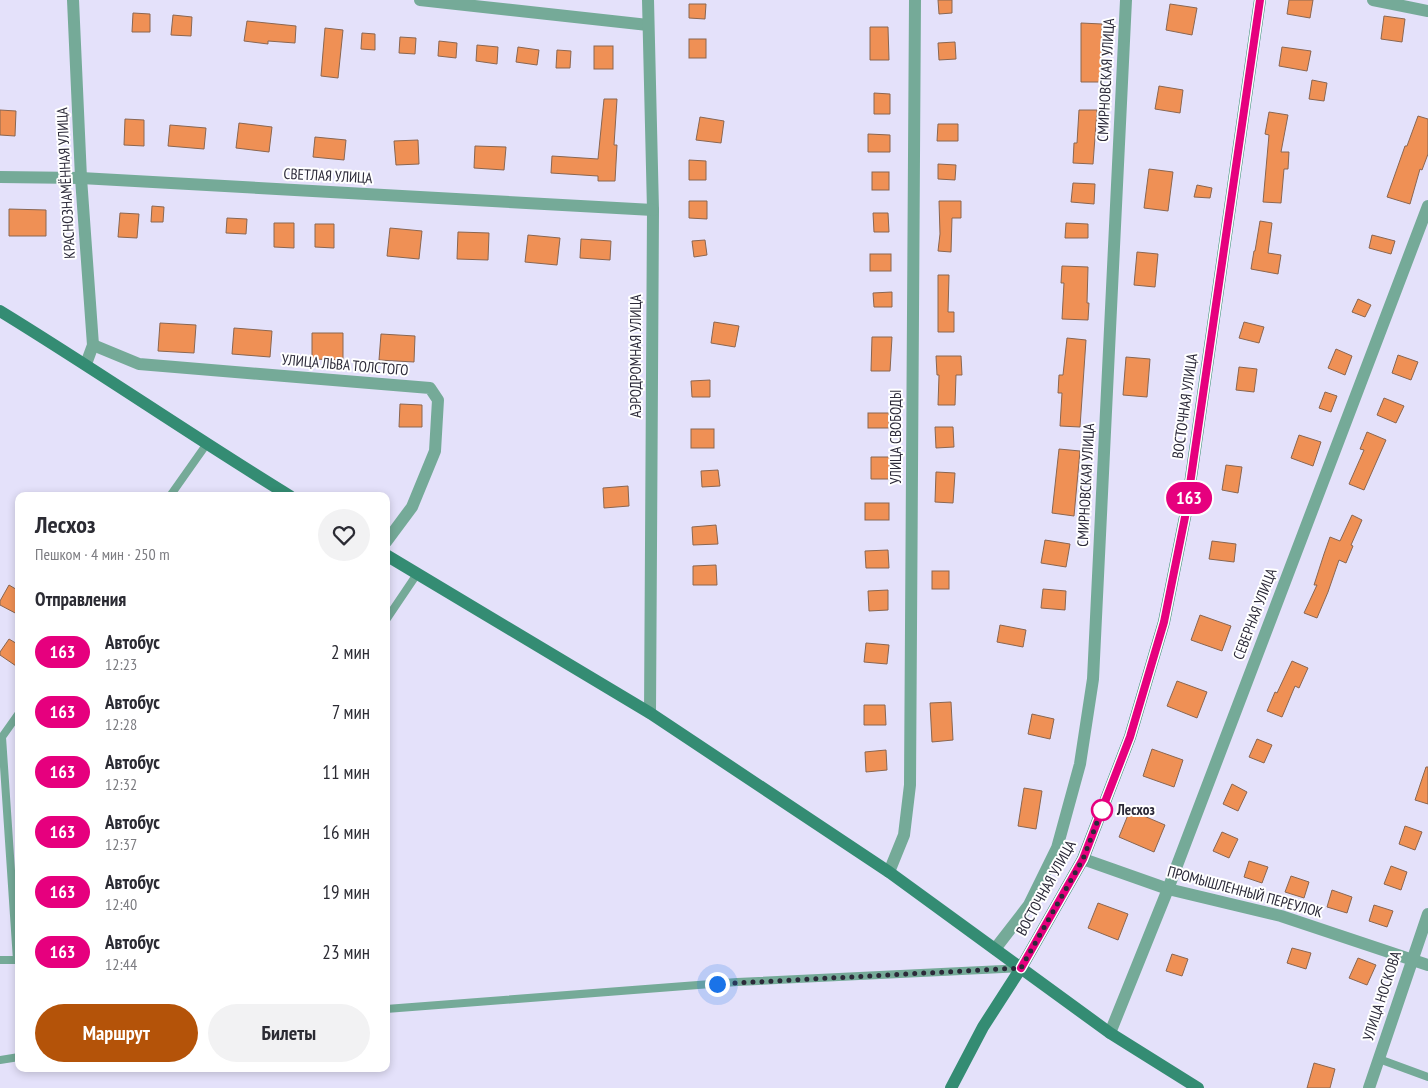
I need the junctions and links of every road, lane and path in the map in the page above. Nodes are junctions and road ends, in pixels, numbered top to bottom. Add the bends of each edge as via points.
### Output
1 (73, 0) edge
2 (420, 0) edge
3 (648, 0) edge
4 (915, 0) edge
5 (1126, 0) edge
6 (1260, 0) edge
7 (1373, 0) edge
8 (1428, 11) edge
9 (648, 25) junction
10 (0, 177) edge
11 (82, 178) junction
12 (1428, 206) edge
13 (653, 210) junction
14 (0, 311) edge
15 (93, 345) junction
16 (86, 364) junction
17 (206, 445) junction
18 (173, 492) edge
19 (283, 492) edge
20 (390, 537) edge
21 (390, 558) edge
22 (417, 574) junction
23 (390, 614) edge
24 (650, 713) junction
25 (15, 718) edge
26 (1, 737) edge
27 (1083, 859) junction
28 (889, 872) junction
29 (1168, 889) junction
30 (1428, 914) edge
31 (15, 921) edge
32 (995, 949) junction
33 (1411, 959) junction
34 (0, 960) edge
35 (15, 960) edge
36 (1428, 965) edge
37 (1021, 968) junction
38 (390, 1009) edge
39 (1110, 1033) junction
40 (15, 1058) edge
41 (1379, 1058) junction
42 (0, 1060) edge
43 (1428, 1077) edge
44 (951, 1088) edge
45 (1198, 1088) edge
46 (1369, 1088) edge

1 - 11 street, КРАСНОЗНАМЁННАЯ УЛИЦА
2 - 9 street
3 - 9 street, АЭРОДРОМНАЯ УЛИЦА
4 - 28 street, УЛИЦА СВОБОДЫ via 910,785 904,835
5 - 32 street, СМИРНОВСКАЯ УЛИЦА via 1094,679 1080,764 1057,848 1029,905
6 - 27 street, ВОСТОЧНАЯ УЛИЦА via 1186,512 1164,622 1130,737
7 - 8 street
9 - 13 street, АЭРОДРОМНАЯ УЛИЦА
10 - 11 street, СВЕТЛАЯ УЛИЦА
11 - 13 street, СВЕТЛАЯ УЛИЦА
11 - 15 street, КРАСНОЗНАМЁННАЯ УЛИЦА
12 - 29 street, СЕВЕРНАЯ УЛИЦА
13 - 24 street, АЭРОДРОМНАЯ УЛИЦА
14 - 16 street
15 - 16 street, КРАСНОЗНАМЁННАЯ УЛИЦА
15 - 20 street, УЛИЦА ЛЬВА ТОЛСТОГО via 139,364 430,388 438,400 435,450 412,507
16 - 17 street
17 - 18 lane
17 - 19 street
21 - 22 street
22 - 23 lane
22 - 24 street
24 - 28 street
25 - 26 lane
26 - 31 lane
27 - 29 street, ПРОМЫШЛЕННЫЙ ПЕРЕУЛОК
27 - 37 street, ВОСТОЧНАЯ УЛИЦА
28 - 32 street
29 - 33 street, ПРОМЫШЛЕННЫЙ ПЕРЕУЛОК via 1281,916
29 - 39 street, СЕВЕРНАЯ УЛИЦА
30 - 33 street, УЛИЦА НОСКОВА
32 - 37 street
33 - 36 street, ПРОМЫШЛЕННЫЙ ПЕРЕУЛОК
33 - 41 street, УЛИЦА НОСКОВА
34 - 35 lane
37 - 38 lane via 737,982
37 - 39 street
37 - 44 street, ВОСТОЧНАЯ УЛИЦА via 983,1027
39 - 45 street
40 - 42 lane
41 - 43 lane
41 - 46 street, УЛИЦА НОСКОВА

